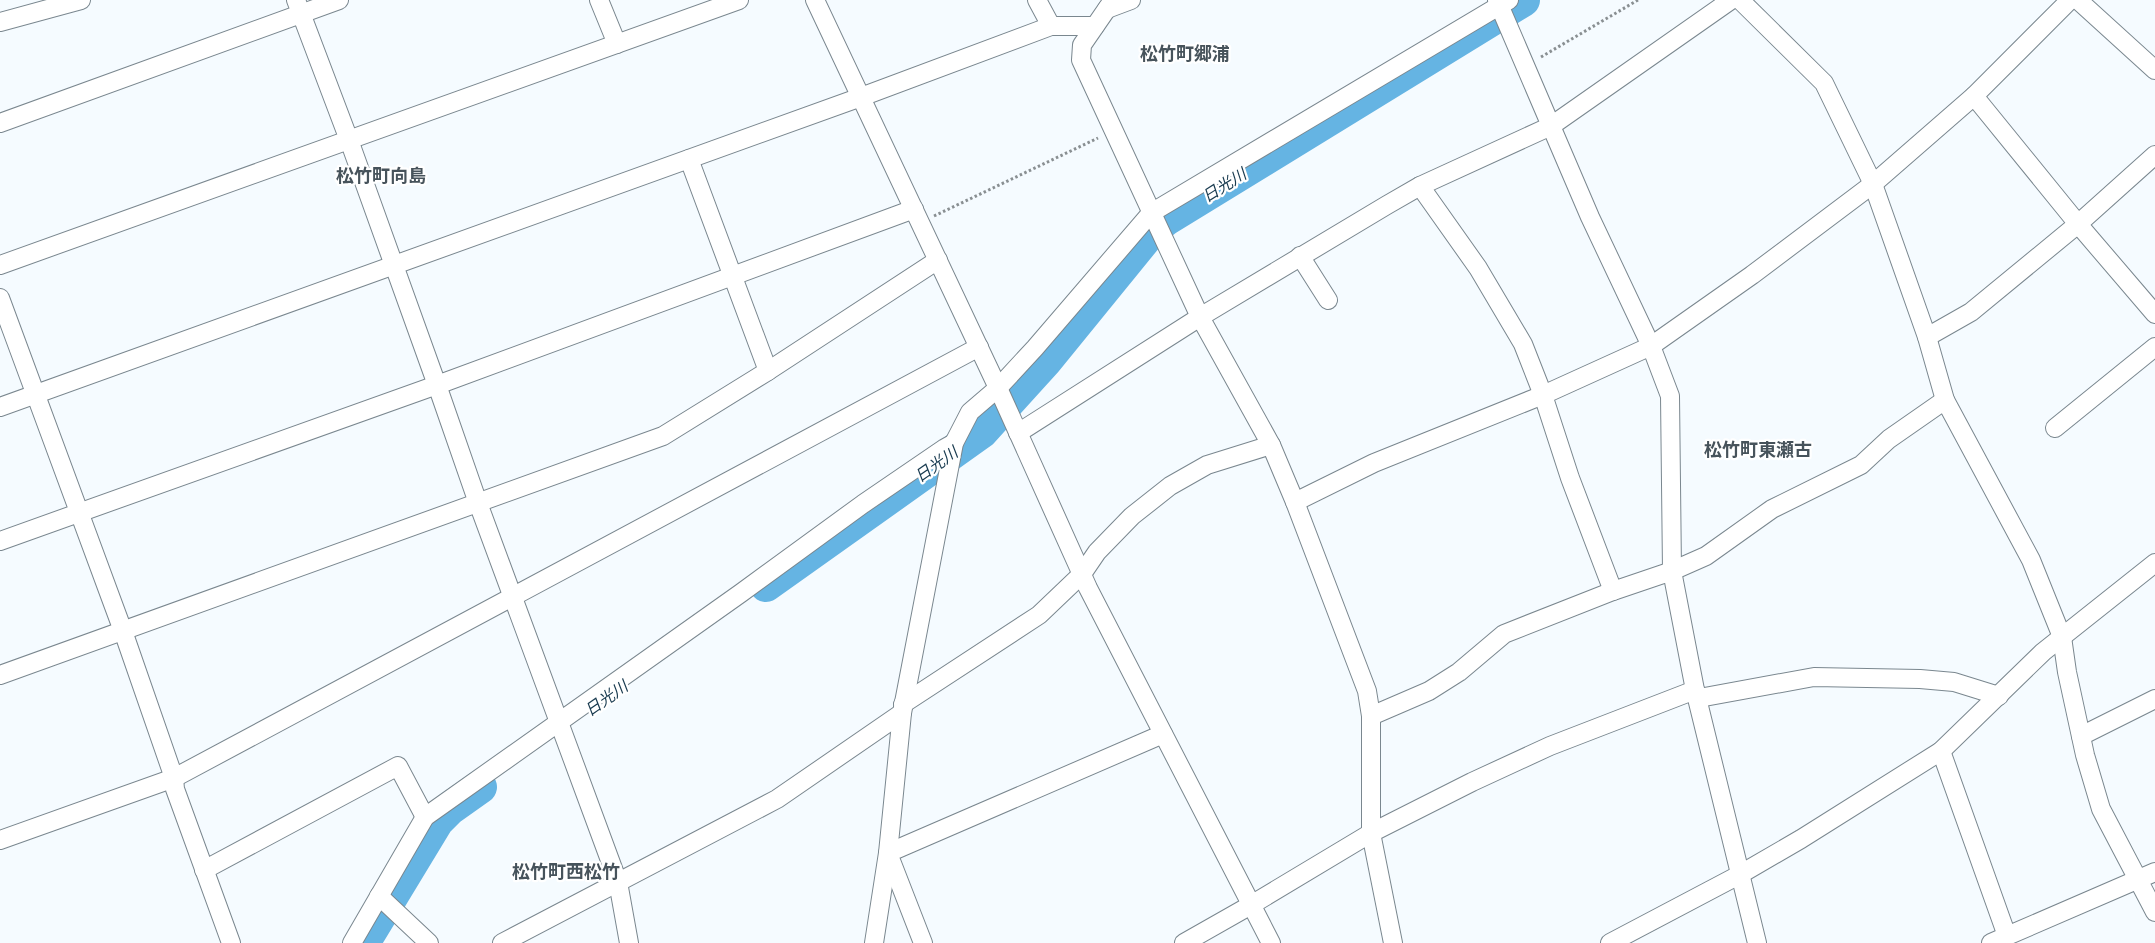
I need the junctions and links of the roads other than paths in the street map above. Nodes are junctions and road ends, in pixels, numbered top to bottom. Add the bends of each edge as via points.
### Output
1 (81, 0) edge
2 (339, 0) edge
3 (599, 0) edge
4 (739, 0) edge
5 (815, 0) edge
6 (1037, 0) edge
7 (1131, 0) edge
8 (1731, 0) edge
9 (1740, 0) edge
10 (2070, 0) edge
11 (2078, 0) edge
12 (1110, 4) edge
13 (1502, 6) edge
14 (298, 7) edge
15 (0, 22) edge
16 (1051, 26) junction
17 (1095, 26) junction
18 (617, 44) junction
19 (2155, 70) edge
20 (1974, 96) junction
21 (861, 97) junction
22 (0, 123) edge
23 (1551, 126) junction
24 (349, 140) junction
25 (2155, 155) edge
26 (689, 159) junction
27 (1873, 184) junction
28 (1420, 186) junction
29 (917, 216) junction
30 (1155, 221) junction
31 (2078, 224) junction
32 (1300, 256) junction
33 (938, 260) junction
34 (0, 265) edge
35 (394, 265) junction
36 (733, 276) junction
37 (0, 298) edge
38 (1328, 300) dead end
39 (2155, 314) edge
40 (1200, 317) junction
41 (1927, 337) junction
42 (1651, 346) junction
43 (979, 347) junction
44 (2155, 347) edge
45 (768, 370) junction
46 (437, 385) junction
47 (36, 393) junction
48 (1543, 394) junction
49 (1003, 398) junction
50 (1945, 400) junction
51 (0, 406) edge
52 (2055, 428) dead end
53 (1018, 432) junction
54 (1271, 445) junction
55 (953, 449) junction
56 (1295, 502) junction
57 (478, 503) junction
58 (79, 513) junction
59 (0, 541) edge
60 (2155, 563) edge
61 (1672, 571) junction
62 (1082, 574) junction
63 (1613, 591) junction
64 (512, 597) junction
65 (123, 632) junction
66 (2062, 637) junction
67 (0, 675) edge
68 (1697, 694) junction
69 (1999, 696) junction
70 (2155, 699) edge
71 (902, 709) junction
72 (1371, 716) junction
73 (561, 727) junction
74 (1163, 734) junction
75 (2081, 736) junction
76 (1941, 752) junction
77 (174, 778) junction
78 (425, 817) junction
79 (1371, 833) junction
80 (0, 840) edge
81 (888, 854) junction
82 (204, 870) junction
83 (2155, 872) edge
84 (1739, 875) junction
85 (2138, 879) junction
86 (618, 882) junction
87 (384, 900) junction
88 (1251, 905) junction
89 (2155, 912) edge
90 (1999, 939) edge
91 (230, 943) edge
92 (352, 943) edge
93 (429, 943) edge
94 (502, 943) edge
95 (629, 943) edge
96 (874, 943) edge
97 (923, 943) edge
98 (1184, 943) edge
99 (1271, 943) edge
100 (1392, 943) edge
101 (1610, 943) edge
102 (1757, 943) edge

1 - 15 street
2 - 14 street
3 - 18 street
4 - 18 street
5 - 21 street
6 - 16 street
7 - 12 street
8 - 23 street
9 - 27 street via 1824,83
10 - 20 street
11 - 19 street
12 - 17 street
13 - 23 street
13 - 30 street
14 - 22 street
14 - 24 street
16 - 17 street
16 - 21 street
17 - 30 street via 1082,45 1081,60
18 - 24 street
20 - 27 street
20 - 31 street
21 - 26 street
21 - 29 street
23 - 28 street
23 - 42 street
24 - 34 street
24 - 35 street
25 - 31 street
26 - 35 street
26 - 36 street
27 - 41 street
27 - 42 street
28 - 32 street
28 - 48 street via 1478,268 1523,344
29 - 33 street
29 - 36 street
30 - 40 street
30 - 49 street
31 - 39 street
31 - 41 street via 1971,312
32 - 38 street
32 - 40 street
33 - 43 street
33 - 45 street
35 - 46 street
35 - 47 street
36 - 45 street
36 - 46 street
37 - 47 street
40 - 53 street
40 - 54 street
41 - 50 street
42 - 48 street
42 - 61 street via 1670,396
43 - 49 street
43 - 64 street
44 - 52 street
45 - 57 street via 663,436
46 - 57 street
46 - 58 street
47 - 51 street
47 - 58 street
48 - 56 street via 1374,463
48 - 63 street via 1570,478
49 - 53 street
49 - 55 street via 970,412
50 - 61 street via 1889,439 1861,465 1772,509 1706,556
50 - 66 street via 2031,560
53 - 62 street
54 - 56 street
54 - 62 street via 1208,465 1170,486 1132,516 1097,552
55 - 71 street
55 - 73 street via 945,448 863,504
56 - 72 street via 1367,692
57 - 64 street
57 - 65 street
58 - 59 street
58 - 65 street
60 - 66 street
61 - 63 street
61 - 68 street
62 - 71 street via 1039,615
62 - 74 street
63 - 72 street via 1504,634 1459,672 1429,691
64 - 73 street
64 - 77 street
65 - 67 street
65 - 77 street
66 - 69 street
66 - 75 street
68 - 69 street via 1814,677 1954,682
68 - 79 street via 1550,746
68 - 84 street
69 - 76 street
70 - 75 street
71 - 81 street
71 - 86 street via 777,799
72 - 79 street
73 - 78 street
73 - 86 street
74 - 81 street
74 - 88 street
75 - 85 street via 2101,809
76 - 84 street
76 - 90 street
77 - 80 street
77 - 82 street
78 - 82 street via 398,766
78 - 87 street
79 - 88 street
79 - 100 street
81 - 96 street
81 - 97 street
82 - 91 street
83 - 85 street
84 - 101 street
84 - 102 street
85 - 89 street
85 - 90 street
86 - 94 street
86 - 95 street
87 - 92 street
87 - 93 street
88 - 98 street
88 - 99 street

